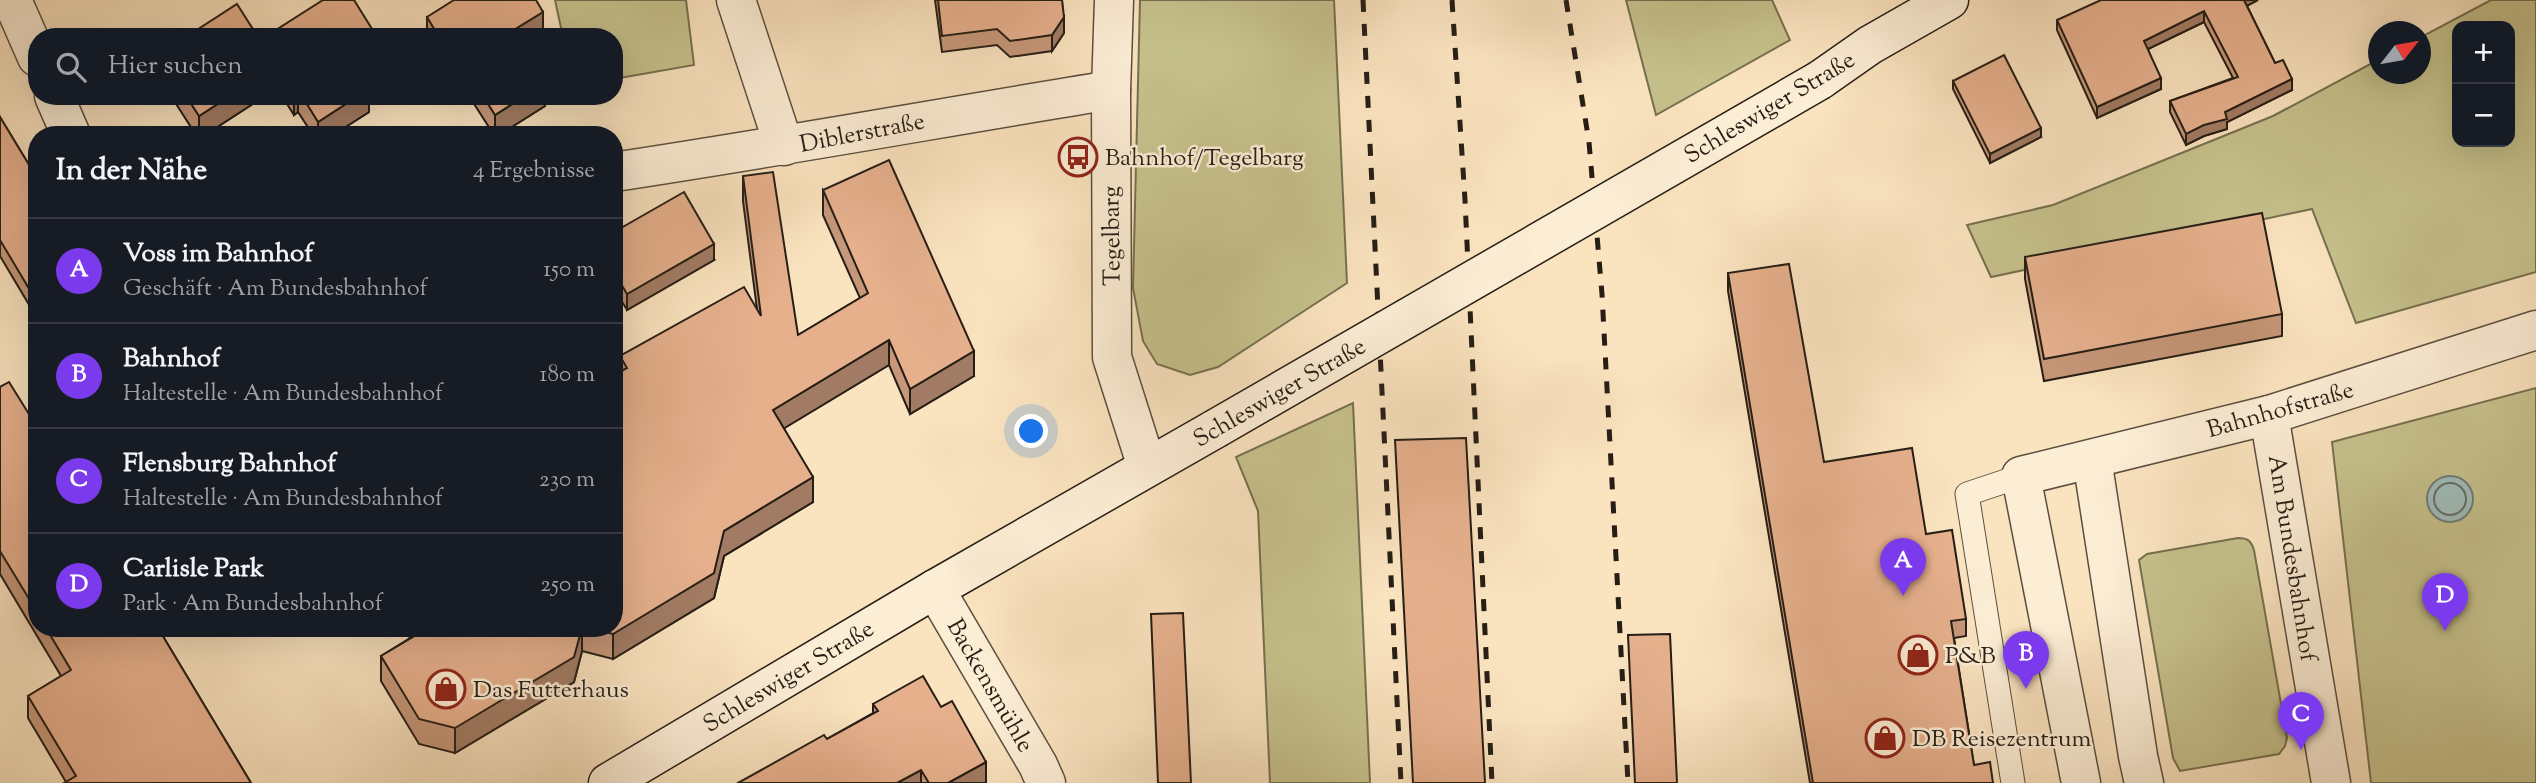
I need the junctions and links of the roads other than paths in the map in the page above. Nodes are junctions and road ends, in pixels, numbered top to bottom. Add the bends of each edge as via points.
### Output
1 (12, 0) edge
2 (736, 0) edge
3 (1114, 0) edge
4 (1949, 0) edge
5 (28, 36) edge
6 (1111, 90) junction
7 (58, 105) edge
8 (67, 126) edge
9 (784, 146) junction
10 (623, 171) edge
11 (2536, 330) edge
12 (2269, 415) junction
13 (2092, 459) junction
14 (1147, 467) junction
15 (2021, 476) junction
16 (935, 589) junction
17 (608, 783) edge
18 (1046, 783) edge
19 (2013, 783) edge
20 (2081, 783) edge
21 (2144, 783) edge
22 (2331, 783) edge

1 - 5 street
2 - 9 street
3 - 6 street, Tegelbarg
4 - 14 street, Schleswiger Straße, bridge via 1819,80
6 - 9 street, Diblerstraße
6 - 14 street, Tegelbarg via 1112,357
7 - 8 street
9 - 10 street, Diblerstraße
11 - 12 street, Bahnhofstraße
12 - 13 street, Bahnhofstraße
12 - 22 street, Am Bundesbahnhof
13 - 15 street, Bahnhofstraße
13 - 21 street
14 - 16 street, Schleswiger Straße
15 - 19 lane via 1967,494
15 - 20 street
16 - 17 street, Schleswiger Straße
16 - 18 street, Backensmühle

